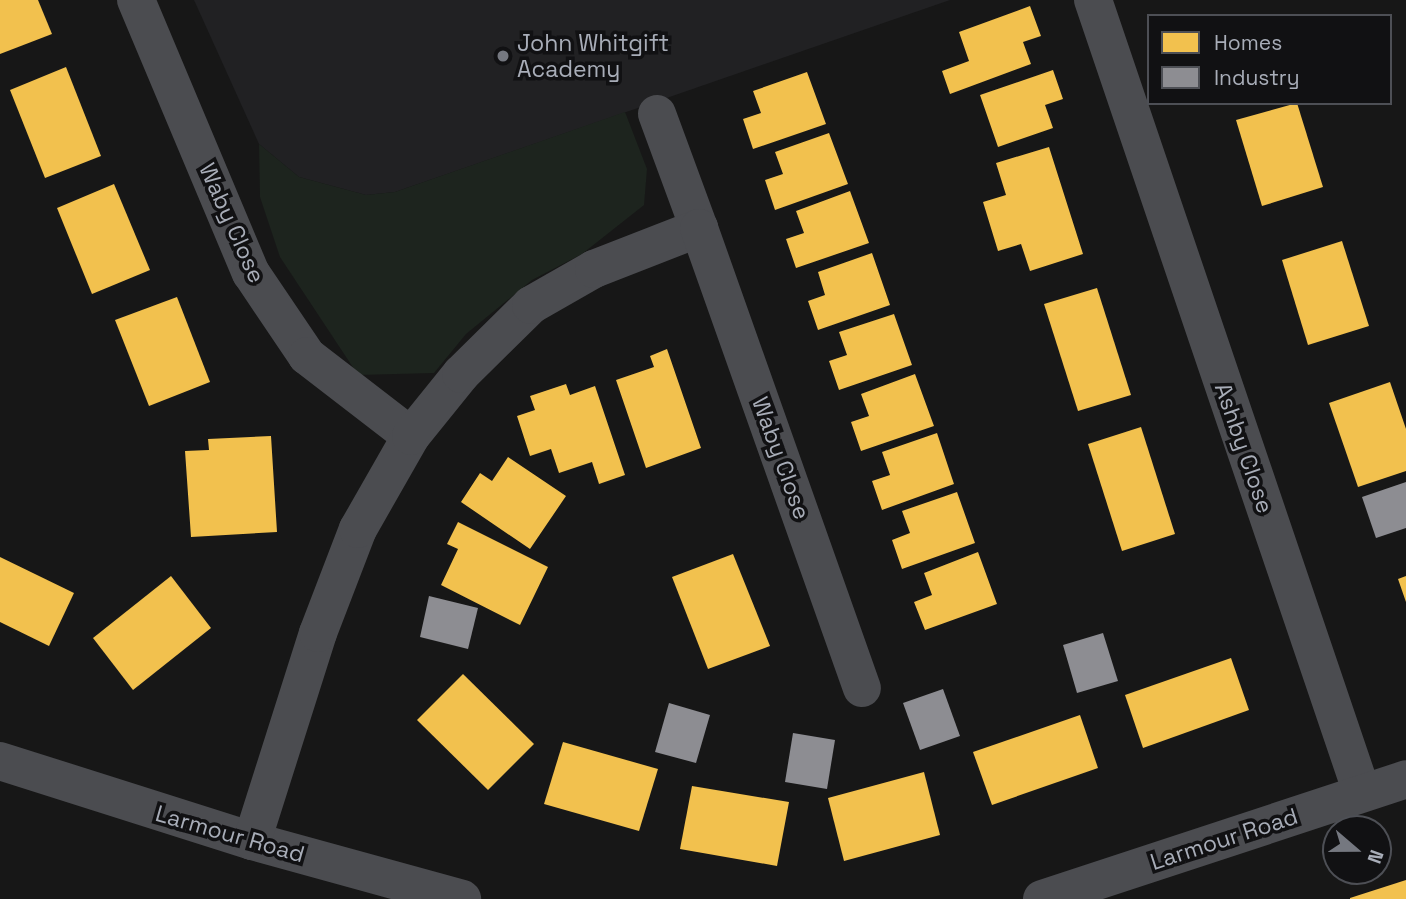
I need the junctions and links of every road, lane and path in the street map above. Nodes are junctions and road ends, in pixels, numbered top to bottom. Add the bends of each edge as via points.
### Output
1 (136, 0) edge
2 (1093, 0) edge
3 (1138, 98) edge
4 (657, 114) dead end
5 (699, 228) junction
6 (411, 436) junction
7 (862, 688) dead end
8 (0, 761) edge
9 (1406, 779) edge
10 (1362, 793) junction
11 (252, 841) junction
12 (462, 899) edge
13 (1042, 899) edge

1 - 6 street, Waby Close via 251,273 307,356
2 - 3 street, Ashby Close
3 - 10 street, Ashby Close
4 - 5 street, Waby Close
5 - 6 street via 594,269 531,304 477,356
5 - 7 street, Waby Close
6 - 11 street via 358,529 318,633
8 - 11 street, Larmour Road
9 - 10 street, Larmour Road
10 - 13 street, Larmour Road
11 - 12 street, Larmour Road

